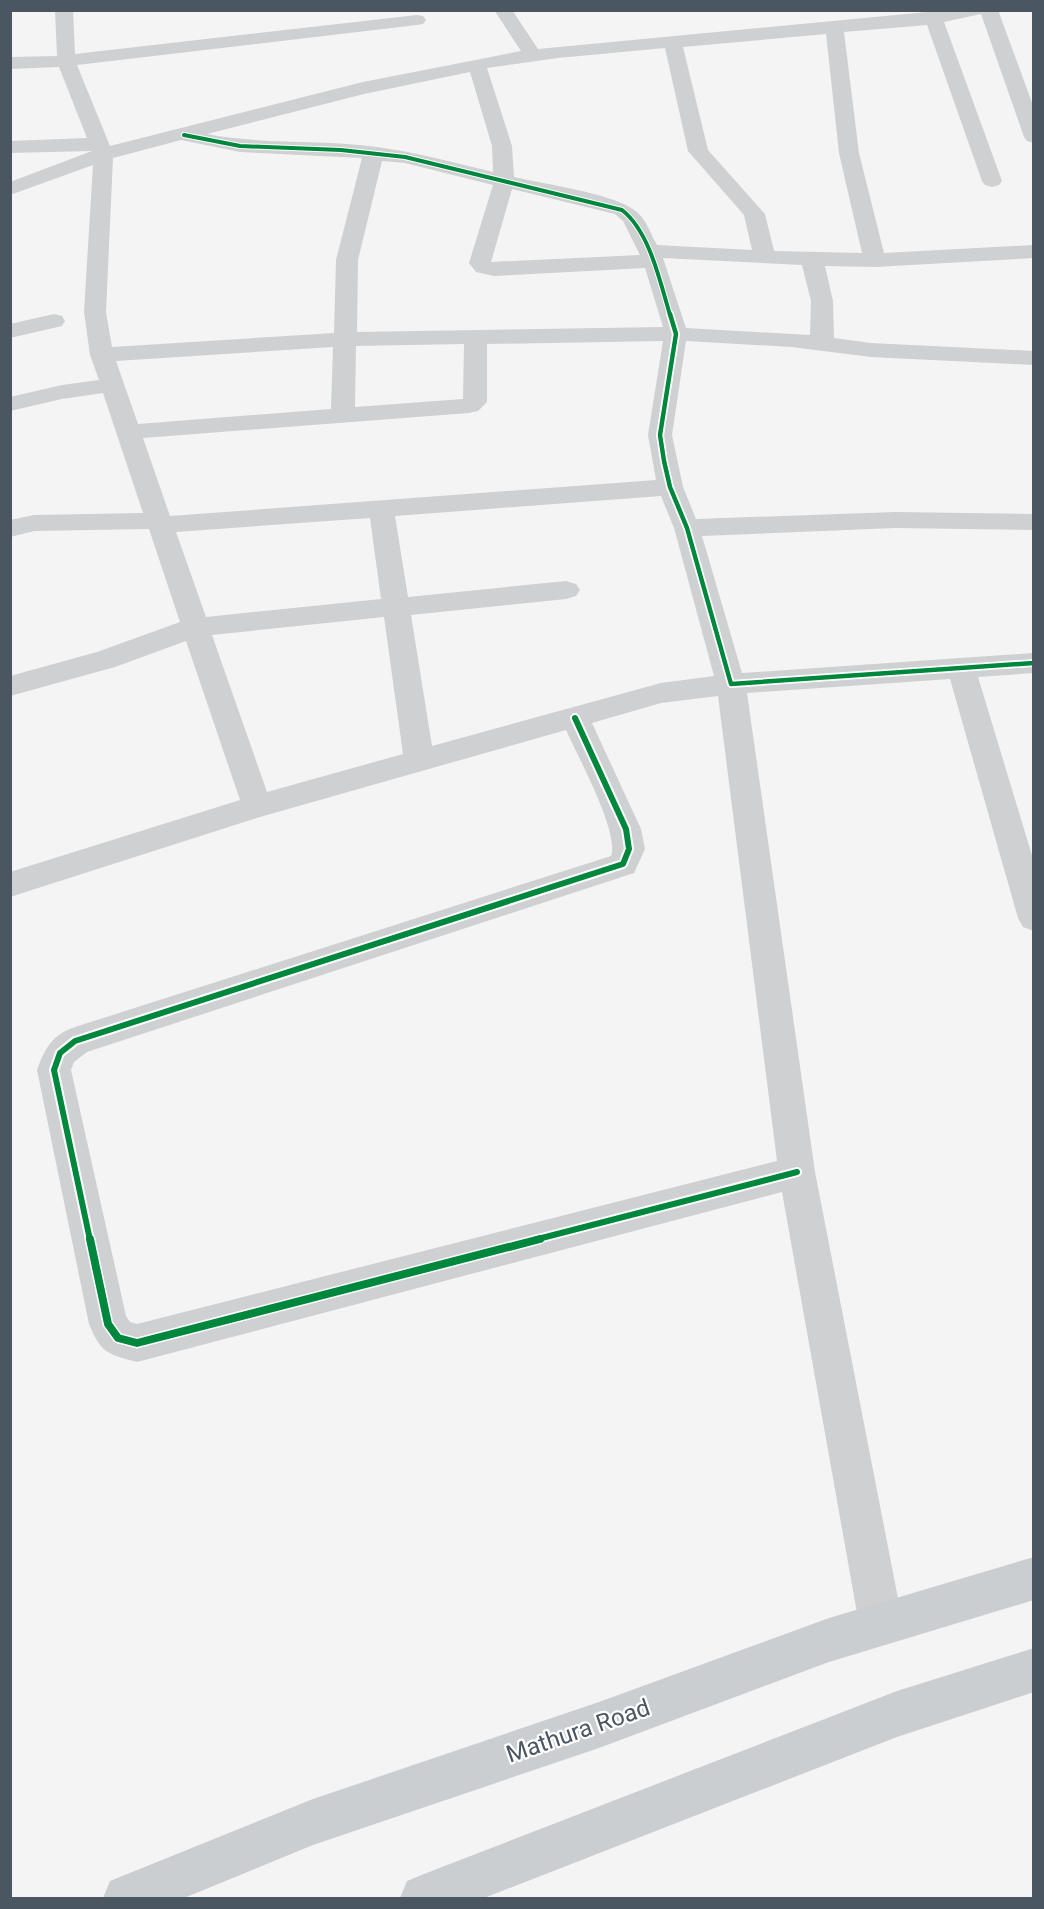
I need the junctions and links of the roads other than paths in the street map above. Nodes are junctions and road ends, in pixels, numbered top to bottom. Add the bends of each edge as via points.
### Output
1 (64, 10) edge
2 (503, 10) edge
3 (989, 10) edge
4 (967, 12) edge
5 (934, 19) junction
6 (417, 20) dead end
7 (839, 22) edge
8 (673, 42) junction
9 (532, 55) junction
10 (66, 61) junction
11 (10, 63) edge
12 (477, 65) junction
13 (184, 135) junction
14 (1034, 137) edge
15 (10, 147) edge
16 (101, 149) junction
17 (374, 152) junction
18 (504, 181) junction
19 (992, 181) dead end
20 (10, 189) edge
21 (1034, 251) edge
22 (652, 256) junction
23 (765, 257) junction
24 (812, 259) junction
25 (875, 260) junction
26 (54, 321) dead end
27 (10, 331) edge
28 (676, 334) junction
29 (475, 336) junction
30 (344, 339) junction
31 (822, 343) junction
32 (102, 356) junction
33 (1034, 357) edge
34 (112, 385) junction
35 (10, 404) edge
36 (343, 415) junction
37 (128, 432) junction
38 (670, 486) junction
39 (381, 507) junction
40 (1034, 522) edge
41 (160, 525) junction
42 (687, 528) junction
43 (10, 530) edge
44 (566, 590) dead end
45 (396, 606) junction
46 (195, 627) junction
47 (1034, 663) edge
48 (961, 668) junction
49 (731, 684) junction
50 (10, 686) edge
51 (575, 718) junction
52 (419, 761) junction
53 (257, 806) junction
54 (10, 885) edge
55 (1034, 918) edge
56 (797, 1172) junction
57 (1034, 1578) edge
58 (881, 1624) junction
59 (1034, 1670) edge
60 (127, 1899) edge
61 (424, 1899) edge

1 - 10 street
2 - 9 street
3 - 14 street
4 - 5 street
5 - 7 street
5 - 19 street
6 - 10 street
7 - 8 street
7 - 25 street via 849,153
8 - 9 street
8 - 23 street via 698,152 754,214
9 - 12 street
10 - 11 street
10 - 16 street
12 - 13 street via 373,86
12 - 18 street via 502,146
13 - 16 street
13 - 17 street via 240,146
15 - 16 street
16 - 20 street
16 - 32 street via 103,186 95,312
17 - 18 street
17 - 30 street via 347,260
18 - 22 street via 622,210 632,218
18 - 22 street via 480,263 484,267
21 - 25 street
22 - 23 street
22 - 28 street
23 - 24 street
24 - 25 street
24 - 31 street via 822,301
26 - 27 street
28 - 29 street
28 - 31 street
28 - 38 street via 660,435
29 - 30 street
29 - 36 street via 476,395 469,406
30 - 32 street
30 - 36 street
31 - 33 street via 871,350
32 - 34 street
34 - 35 street
34 - 37 street
36 - 37 street
37 - 41 street
38 - 39 street
38 - 42 street
39 - 41 street
39 - 45 street
40 - 42 street via 895,520
41 - 43 street via 154,521 45,523
41 - 46 street
42 - 49 street
44 - 45 street
45 - 46 street
45 - 52 street
46 - 50 street via 105,660
46 - 53 street
47 - 48 street
48 - 49 street
48 - 55 street
49 - 51 street via 661,693
49 - 56 street
51 - 52 street
51 - 56 street via 626,829 629,849 623,864 75,1041 60,1053 54,1070 108,1324 118,1338 137,1343
52 - 53 street
53 - 54 street
56 - 58 street
57 - 58 main road, Mathura Road
58 - 60 main road, Mathura Road via 599,1725 313,1821
59 - 61 main road via 897,1714

